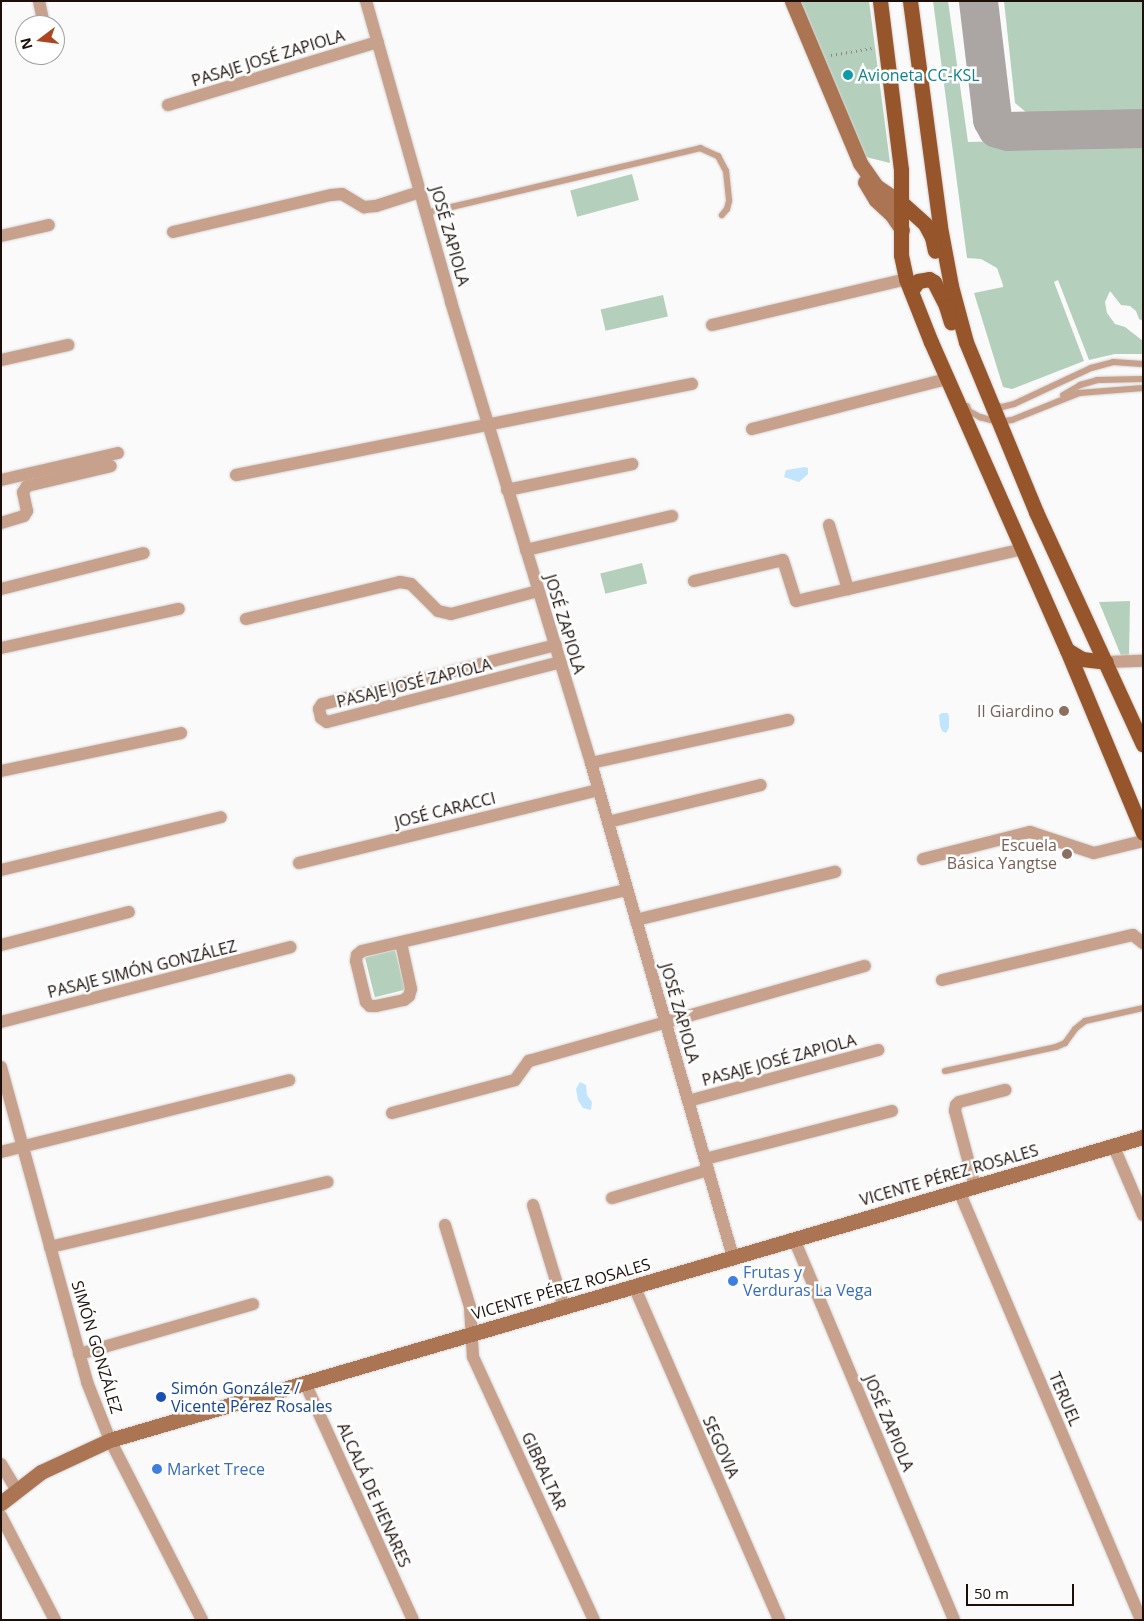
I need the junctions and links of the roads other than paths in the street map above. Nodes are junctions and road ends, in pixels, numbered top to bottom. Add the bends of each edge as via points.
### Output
1 (39, 1) edge
2 (366, 1) edge
3 (792, 1) edge
4 (880, 1) edge
5 (910, 1) edge
6 (42, 15) edge
7 (378, 42) junction
8 (168, 105) dead end
9 (860, 163) junction
10 (420, 192) junction
11 (903, 204) junction
12 (426, 213) junction
13 (722, 215) dead end
14 (50, 225) dead end
15 (902, 230) junction
16 (173, 232) dead end
17 (1, 236) edge
18 (908, 285) junction
19 (946, 306) junction
20 (712, 325) dead end
21 (931, 342) junction
22 (68, 345) dead end
23 (1, 360) edge
24 (1143, 364) edge
25 (975, 366) junction
26 (947, 379) junction
27 (1143, 379) edge
28 (692, 384) dead end
29 (1143, 388) edge
30 (1054, 401) junction
31 (990, 405) junction
32 (998, 422) junction
33 (488, 426) junction
34 (752, 429) dead end
35 (118, 453) dead end
36 (632, 464) dead end
37 (111, 466) dead end
38 (236, 475) dead end
39 (1, 480) edge
40 (507, 490) junction
41 (672, 516) dead end
42 (1, 523) edge
43 (829, 525) dead end
44 (1023, 549) junction
45 (526, 550) junction
46 (144, 553) dead end
47 (694, 581) dead end
48 (1, 589) edge
49 (848, 589) junction
50 (538, 591) junction
51 (179, 609) dead end
52 (246, 619) dead end
53 (556, 645) junction
54 (1, 648) edge
55 (1067, 650) junction
56 (1143, 661) edge
57 (560, 662) junction
58 (1106, 662) junction
59 (788, 720) dead end
60 (180, 734) dead end
61 (1143, 745) edge
62 (591, 763) junction
63 (1, 771) edge
64 (760, 785) dead end
65 (598, 790) junction
66 (221, 817) dead end
67 (608, 822) junction
68 (1143, 834) edge
69 (1143, 841) edge
70 (923, 859) dead end
71 (300, 863) dead end
72 (1, 870) edge
73 (835, 872) dead end
74 (627, 890) junction
75 (129, 912) dead end
76 (636, 920) junction
77 (401, 943) junction
78 (1143, 943) edge
79 (1, 945) edge
80 (290, 947) dead end
81 (865, 966) dead end
82 (942, 980) dead end
83 (1143, 1008) edge
84 (1, 1022) edge
85 (666, 1022) junction
86 (878, 1050) dead end
87 (1, 1067) edge
88 (945, 1071) dead end
89 (289, 1080) dead end
90 (1004, 1090) dead end
91 (5, 1093) edge
92 (688, 1101) junction
93 (892, 1111) dead end
94 (392, 1114) dead end
95 (1143, 1137) edge
96 (1113, 1145) junction
97 (22, 1146) junction
98 (1, 1152) edge
99 (707, 1165) junction
100 (327, 1182) dead end
101 (975, 1186) junction
102 (959, 1191) junction
103 (612, 1198) dead end
104 (533, 1205) dead end
105 (1143, 1215) edge
106 (445, 1225) dead end
107 (794, 1239) junction
108 (50, 1247) junction
109 (733, 1257) junction
110 (634, 1286) junction
111 (253, 1304) dead end
112 (564, 1307) junction
113 (472, 1334) junction
114 (79, 1354) junction
115 (305, 1383) junction
116 (110, 1440) junction
117 (1, 1464) edge
118 (17, 1491) junction
119 (1, 1503) edge
120 (1, 1516) edge
121 (55, 1620) edge
122 (202, 1620) edge
123 (413, 1620) edge
124 (594, 1620) edge
125 (779, 1620) edge
126 (954, 1620) edge
127 (1141, 1620) edge

1 - 6 street
2 - 7 street, JOSÉ ZAPIOLA
3 - 9 street
4 - 11 main road
5 - 25 main road via 948,271
7 - 8 street, PASAJE JOSÉ ZAPIOLA
7 - 10 street, JOSÉ ZAPIOLA
9 - 11 street via 876,186
9 - 15 street via 870,192 892,214
10 - 12 street, JOSÉ ZAPIOLA
10 - 16 street via 364,207 342,194
11 - 15 main road
11 - 19 main road via 921,219 932,237
12 - 13 lane via 700,148 718,156 726,171 729,201
12 - 33 street, JOSÉ ZAPIOLA
14 - 17 street
15 - 18 main road via 901,255
18 - 19 main road via 929,279 934,282
18 - 20 street
18 - 21 main road
19 - 25 main road via 957,343
21 - 26 main road
21 - 32 lane via 944,356 969,411 980,418
22 - 23 street
24 - 31 lane via 1113,362 1091,368 1014,404
25 - 31 main road
26 - 34 street
26 - 44 main road
27 - 30 lane via 1097,380 1080,385
28 - 33 street
29 - 30 lane via 1079,393
30 - 32 lane via 1012,420
31 - 32 main road
32 - 58 main road
33 - 38 street
33 - 40 street, JOSÉ ZAPIOLA
35 - 39 street
36 - 40 street
37 - 42 street via 27,486 22,492 27,511 24,516
40 - 45 street, JOSÉ ZAPIOLA
41 - 45 street
43 - 49 street
44 - 49 street
44 - 55 main road
45 - 50 street, JOSÉ ZAPIOLA
46 - 48 street
47 - 49 street via 783,560 796,601
50 - 52 street via 451,614 438,611 411,584 400,582
50 - 53 street, JOSÉ ZAPIOLA
51 - 54 street
53 - 57 street, JOSÉ ZAPIOLA
53 - 57 street, PASAJE JOSÉ ZAPIOLA via 322,704 319,709 321,718 327,722
55 - 58 main road via 1082,659
55 - 68 main road
56 - 58 street
57 - 62 street, JOSÉ ZAPIOLA
58 - 61 main road
59 - 62 street
60 - 63 street
62 - 65 street, JOSÉ ZAPIOLA
64 - 67 street
65 - 67 street, JOSÉ ZAPIOLA
65 - 71 street, JOSÉ CARACCI
66 - 72 street
67 - 74 street, JOSÉ ZAPIOLA
69 - 70 street via 1094,853 1030,832
73 - 76 street
74 - 76 street, JOSÉ ZAPIOLA
74 - 77 street
75 - 79 street
76 - 85 street, JOSÉ ZAPIOLA
77 - 77 street via 411,989 409,996 404,1000 370,1006 366,1002 357,955 362,951
78 - 82 street via 1134,934
80 - 84 street, PASAJE SIMÓN GONZÁLEZ
81 - 85 street
83 - 88 lane via 1085,1022 1065,1043 1056,1047
85 - 92 street, JOSÉ ZAPIOLA
85 - 94 street via 529,1061 515,1080
86 - 92 street, PASAJE JOSÉ ZAPIOLA
87 - 91 street, SIMÓN GONZÁLEZ
89 - 97 street
90 - 101 street via 956,1105
91 - 97 street, SIMÓN GONZÁLEZ
92 - 99 street, JOSÉ ZAPIOLA
93 - 99 street
95 - 96 street, VICENTE PÉREZ ROSALES
96 - 101 street, VICENTE PÉREZ ROSALES
96 - 105 street
97 - 98 street
97 - 108 street, SIMÓN GONZÁLEZ
99 - 103 street
99 - 109 street, JOSÉ ZAPIOLA
100 - 108 street
101 - 102 street, VICENTE PÉREZ ROSALES
102 - 107 street, VICENTE PÉREZ ROSALES
102 - 127 street, TERUEL
104 - 112 street
106 - 113 street, GIBRALTAR via 470,1307
107 - 109 street, VICENTE PÉREZ ROSALES
107 - 126 street, JOSÉ ZAPIOLA
108 - 114 street, SIMÓN GONZÁLEZ
109 - 110 street, VICENTE PÉREZ ROSALES
110 - 112 street, VICENTE PÉREZ ROSALES
110 - 125 street, SEGOVIA
111 - 114 street
112 - 113 street, VICENTE PÉREZ ROSALES
113 - 115 street, VICENTE PÉREZ ROSALES
113 - 124 street, GIBRALTAR via 473,1357
114 - 116 street, SIMÓN GONZÁLEZ
115 - 116 street, VICENTE PÉREZ ROSALES
115 - 123 street, ALCALÁ DE HENARES
116 - 118 street, VICENTE PÉREZ ROSALES via 42,1472
116 - 122 street, SIMÓN GONZÁLEZ
117 - 118 street
118 - 119 street, VICENTE PÉREZ ROSALES
120 - 121 street

